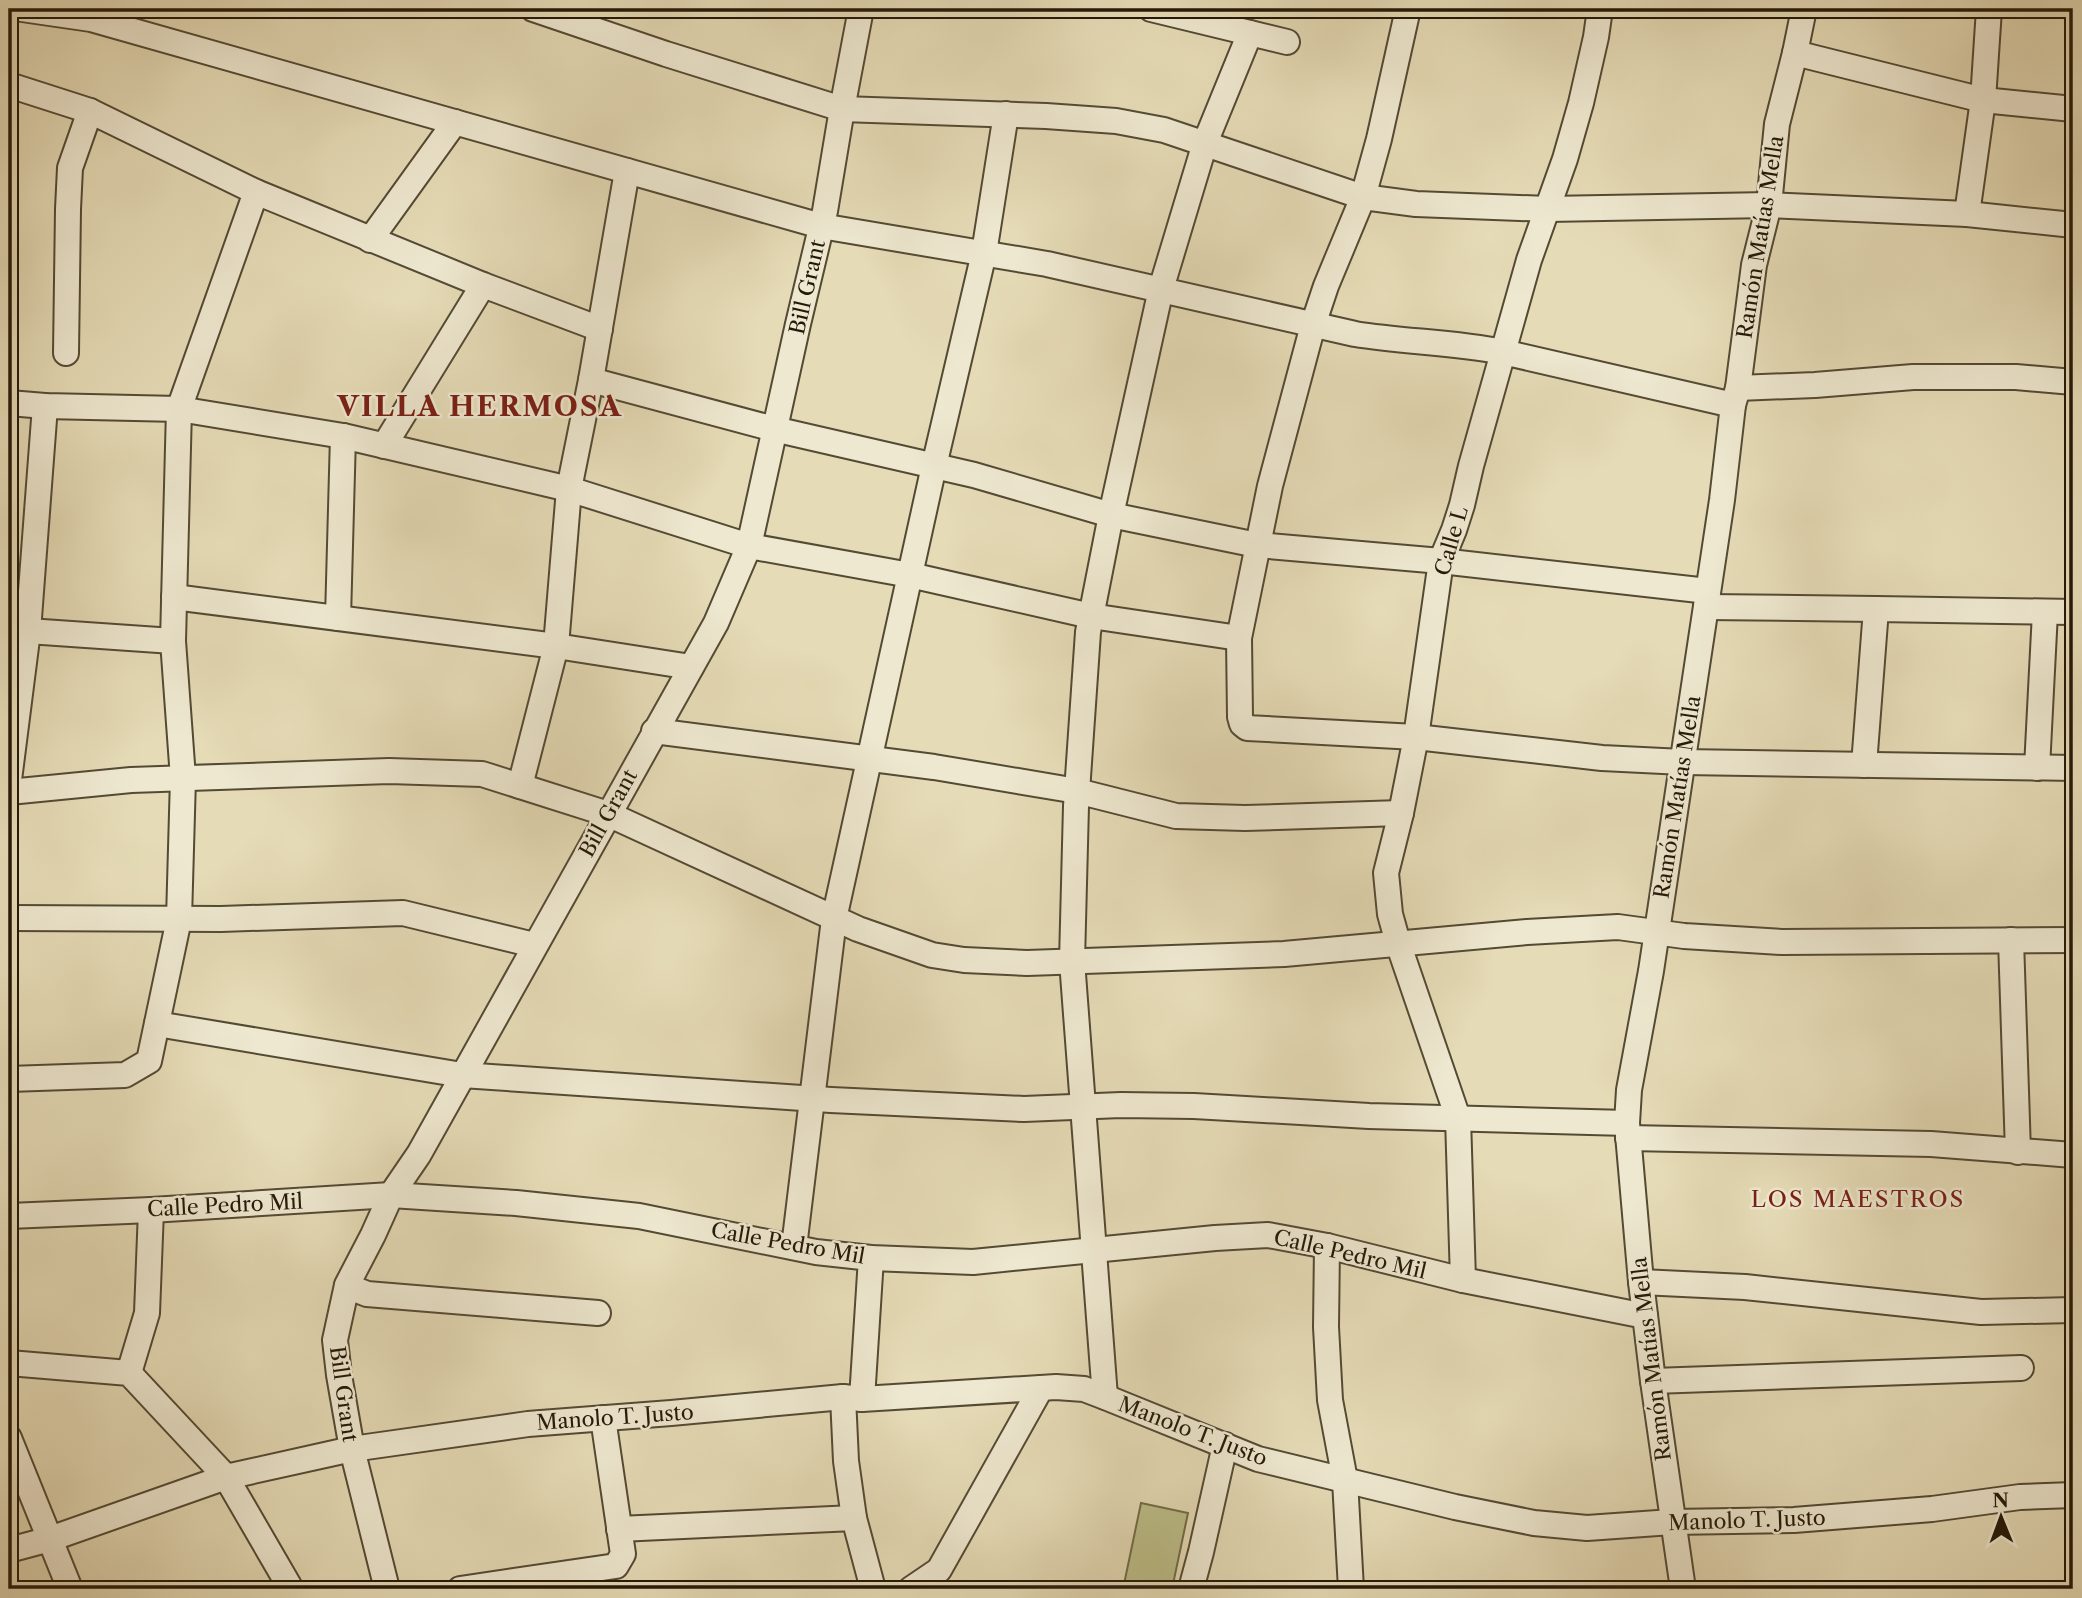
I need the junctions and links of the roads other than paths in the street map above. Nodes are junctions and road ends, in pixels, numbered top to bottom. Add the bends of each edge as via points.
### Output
1 (22, 9) edge
2 (533, 9) edge
3 (861, 9) edge
4 (1151, 9) edge
5 (1408, 9) edge
6 (1600, 9) edge
7 (1804, 9) edge
8 (1989, 9) edge
9 (1227, 17) edge
10 (1250, 33) junction
11 (1287, 42) dead end
12 (1796, 53) junction
13 (9, 86) edge
14 (1983, 100) junction
15 (842, 108) junction
16 (2073, 109) edge
17 (90, 111) junction
18 (1006, 114) junction
19 (455, 122) junction
20 (1205, 143) junction
21 (627, 171) junction
22 (256, 192) junction
23 (1363, 197) junction
24 (1769, 205) junction
25 (1548, 209) junction
26 (1966, 214) junction
27 (2073, 225) edge
28 (821, 226) junction
29 (370, 240) junction
30 (984, 253) junction
31 (483, 285) junction
32 (1161, 289) junction
33 (1313, 325) junction
34 (600, 329) junction
35 (1503, 352) junction
36 (66, 353) dead end
37 (591, 380) junction
38 (2073, 382) edge
39 (1735, 397) junction
40 (9, 402) edge
41 (45, 406) junction
42 (179, 409) junction
43 (774, 429) junction
44 (343, 436) junction
45 (384, 446) junction
46 (934, 466) junction
47 (569, 489) junction
48 (1111, 515) junction
49 (1257, 545) junction
50 (749, 547) junction
51 (1441, 561) junction
52 (910, 575) junction
53 (174, 597) junction
54 (1707, 599) junction
55 (1877, 609) junction
56 (2045, 612) junction
57 (2073, 612) edge
58 (1091, 616) junction
59 (338, 618) junction
60 (19, 632) edge
61 (1239, 638) junction
62 (173, 642) junction
63 (556, 646) junction
64 (691, 667) junction
65 (654, 731) junction
66 (1416, 737) junction
67 (869, 758) junction
68 (1683, 762) junction
69 (1864, 765) junction
70 (2037, 768) junction
71 (2073, 768) edge
72 (183, 778) junction
73 (9, 780) edge
74 (520, 786) junction
75 (1077, 791) junction
76 (9, 792) edge
77 (1401, 813) junction
78 (608, 814) junction
79 (9, 918) edge
80 (178, 919) junction
81 (834, 919) junction
82 (1657, 932) junction
83 (2011, 940) junction
84 (2073, 940) edge
85 (1398, 943) junction
86 (534, 945) junction
87 (1072, 961) junction
88 (157, 1024) junction
89 (462, 1075) junction
90 (9, 1079) edge
91 (812, 1098) junction
92 (1083, 1106) junction
93 (1458, 1118) junction
94 (1627, 1131) junction
95 (2018, 1152) junction
96 (2073, 1155) edge
97 (391, 1195) junction
98 (151, 1210) junction
99 (9, 1216) edge
100 (1327, 1246) junction
101 (794, 1247) junction
102 (1094, 1249) junction
103 (871, 1258) junction
104 (1463, 1280) junction
105 (1641, 1282) junction
106 (347, 1286) junction
107 (2073, 1310) edge
108 (598, 1313) dead end
109 (1645, 1316) junction
110 (9, 1363) edge
111 (2021, 1368) dead end
112 (130, 1373) junction
113 (1653, 1381) junction
114 (1041, 1388) junction
115 (1105, 1396) junction
116 (853, 1398) junction
117 (603, 1418) junction
118 (9, 1438) edge
119 (1225, 1445) junction
120 (352, 1449) junction
121 (226, 1477) junction
122 (1345, 1480) junction
123 (2073, 1494) edge
124 (853, 1518) junction
125 (1672, 1522) junction
126 (619, 1529) junction
127 (50, 1539) junction
128 (9, 1550) edge
129 (70, 1589) edge
130 (291, 1589) edge
131 (387, 1589) edge
132 (460, 1589) edge
133 (873, 1589) edge
134 (911, 1589) edge
135 (1191, 1589) edge
136 (1351, 1589) edge
137 (1683, 1589) edge

1 - 19 street via 91,19
2 - 15 street
3 - 15 street, Bill Grant
4 - 9 street
5 - 23 street
6 - 25 street, Calle L via 1581,103
7 - 12 street, Ramón Matías Mella
8 - 14 street
9 - 10 street
10 - 11 street
10 - 20 street
12 - 14 street
12 - 24 street, Ramón Matías Mella via 1777,124
13 - 17 street
14 - 16 street
14 - 26 street
15 - 18 street
15 - 28 street, Bill Grant
17 - 22 street
17 - 36 street via 70,169
18 - 20 street via 1116,121
18 - 30 street
19 - 21 street
19 - 29 street
20 - 23 street
20 - 32 street
21 - 28 street
21 - 34 street
22 - 29 street
22 - 42 street
23 - 25 street via 1416,204
23 - 33 street
24 - 25 street
24 - 26 street
24 - 39 street, Ramón Matías Mella via 1754,265
25 - 35 street, Calle L
26 - 27 street
28 - 30 street
28 - 43 street, Bill Grant
29 - 31 street
30 - 32 street
30 - 46 street
31 - 34 street
31 - 45 street
32 - 33 street
32 - 48 street
33 - 35 street
33 - 49 street
34 - 37 street
35 - 39 street
35 - 51 street, Calle L via 1454,530
37 - 43 street
37 - 47 street
38 - 39 street via 1913,377
39 - 54 street, Ramón Matías Mella
40 - 41 street
41 - 42 street
41 - 60 street
42 - 44 street
42 - 53 street
43 - 46 street
43 - 50 street, Bill Grant
44 - 45 street
44 - 59 street
45 - 47 street
46 - 48 street
46 - 52 street
47 - 50 street
47 - 63 street
48 - 49 street
48 - 58 street
49 - 51 street
49 - 61 street
50 - 52 street
50 - 64 street, Bill Grant
51 - 54 street
51 - 66 street, Calle L
52 - 58 street
52 - 67 street
53 - 59 street
53 - 62 street
54 - 55 street
54 - 68 street, Ramón Matías Mella
55 - 56 street
55 - 69 street
56 - 57 street
56 - 70 street
58 - 61 street
58 - 75 street
59 - 63 street
60 - 62 street
60 - 73 street
61 - 66 street via 1240,717 1247,728
62 - 72 street
63 - 64 street
63 - 74 street
64 - 65 street, Bill Grant
65 - 67 street
65 - 78 street, Bill Grant
66 - 68 street via 1602,758
66 - 77 street, Calle L
67 - 75 street
67 - 81 street
68 - 69 street
68 - 82 street, Ramón Matías Mella
69 - 70 street
70 - 71 street
72 - 74 street via 389,771 482,774
72 - 76 street
72 - 80 street
74 - 78 street
75 - 77 street via 1176,816
75 - 87 street
77 - 85 street, Calle L via 1386,873
78 - 81 street
78 - 86 street, Bill Grant
79 - 80 street
80 - 86 street via 403,913
80 - 88 street
81 - 87 street via 932,955 1027,963
81 - 91 street
82 - 83 street via 1782,942
82 - 85 street via 1618,927
82 - 94 street, Ramón Matías Mella via 1629,1090
83 - 84 street
83 - 95 street
85 - 87 street via 1284,954
85 - 93 street, Calle L
86 - 89 street, Bill Grant
87 - 92 street
88 - 89 street
88 - 90 street via 149,1061 125,1075
89 - 91 street
89 - 97 street, Bill Grant
91 - 92 street via 1024,1109
91 - 101 street
92 - 93 street
92 - 102 street
93 - 94 street
93 - 104 street, Calle L
94 - 95 street
94 - 105 street, Ramón Matías Mella
95 - 96 street
97 - 98 street, Calle Pedro Mil
97 - 101 street, Calle Pedro Mil via 639,1216
97 - 106 street, Bill Grant
98 - 99 street, Calle Pedro Mil
98 - 112 street via 147,1313
100 - 102 street, Calle Pedro Mil via 1268,1235
100 - 104 street, Calle Pedro Mil
100 - 122 street via 1330,1400
101 - 103 street, Calle Pedro Mil
102 - 103 street, Calle Pedro Mil via 973,1262
102 - 115 street
103 - 116 street
104 - 109 street, Calle Pedro Mil
105 - 107 street via 1745,1287 1981,1312
105 - 109 street, Ramón Matías Mella
106 - 108 street via 367,1294
106 - 120 street, Bill Grant via 335,1340
109 - 113 street, Ramón Matías Mella
110 - 112 street
111 - 113 street
112 - 121 street
113 - 125 street, Ramón Matías Mella
114 - 115 street, Manolo T. Justo via 1084,1389
114 - 116 street, Manolo T. Justo
114 - 134 street via 939,1570
115 - 119 street, Manolo T. Justo
116 - 117 street, Manolo T. Justo
116 - 124 street via 846,1461
117 - 120 street, Manolo T. Justo
117 - 126 street
118 - 127 street
119 - 122 street, Manolo T. Justo via 1258,1459
119 - 135 street
120 - 121 street, Manolo T. Justo
120 - 131 street, Bill Grant
121 - 127 street, Manolo T. Justo
121 - 130 street
122 - 125 street, Manolo T. Justo via 1534,1523 1587,1528
122 - 136 street
123 - 125 street, Manolo T. Justo via 1794,1520
124 - 126 street
124 - 133 street
125 - 137 street, Ramón Matías Mella
126 - 132 street via 623,1554 616,1566
127 - 128 street, Manolo T. Justo
127 - 129 street

